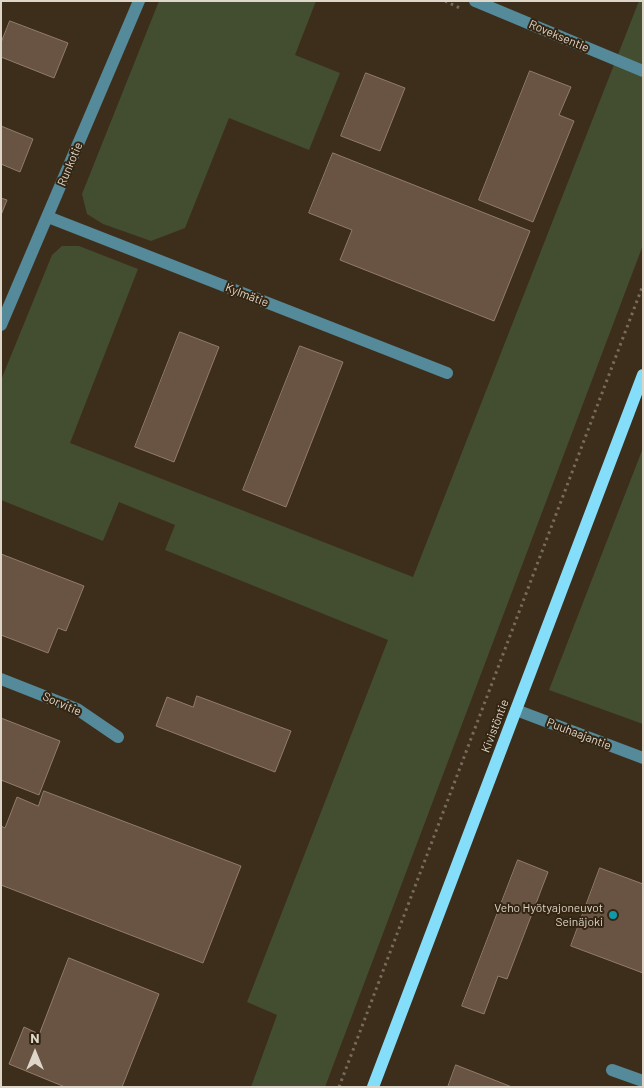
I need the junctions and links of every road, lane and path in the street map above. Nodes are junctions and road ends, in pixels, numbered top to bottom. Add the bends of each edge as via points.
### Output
1 (138, 1) edge
2 (475, 1) edge
3 (643, 71) edge
4 (48, 217) junction
5 (643, 285) edge
6 (1, 325) edge
7 (447, 372) dead end
8 (643, 375) edge
9 (1, 679) edge
10 (516, 710) junction
11 (118, 737) dead end
12 (643, 758) edge
13 (612, 1070) dead end
14 (643, 1081) edge
15 (339, 1087) edge
16 (373, 1087) edge

1 - 4 street, Runkotie
2 - 3 street, Roveksentie
4 - 6 street, Runkotie
4 - 7 street, Kylmätie
5 - 15 path
8 - 10 main road, Kivistöntie
9 - 11 street, Sorvitie via 77,709
10 - 12 street, Puuhaajantie
10 - 16 main road, Kivistöntie
13 - 14 street

